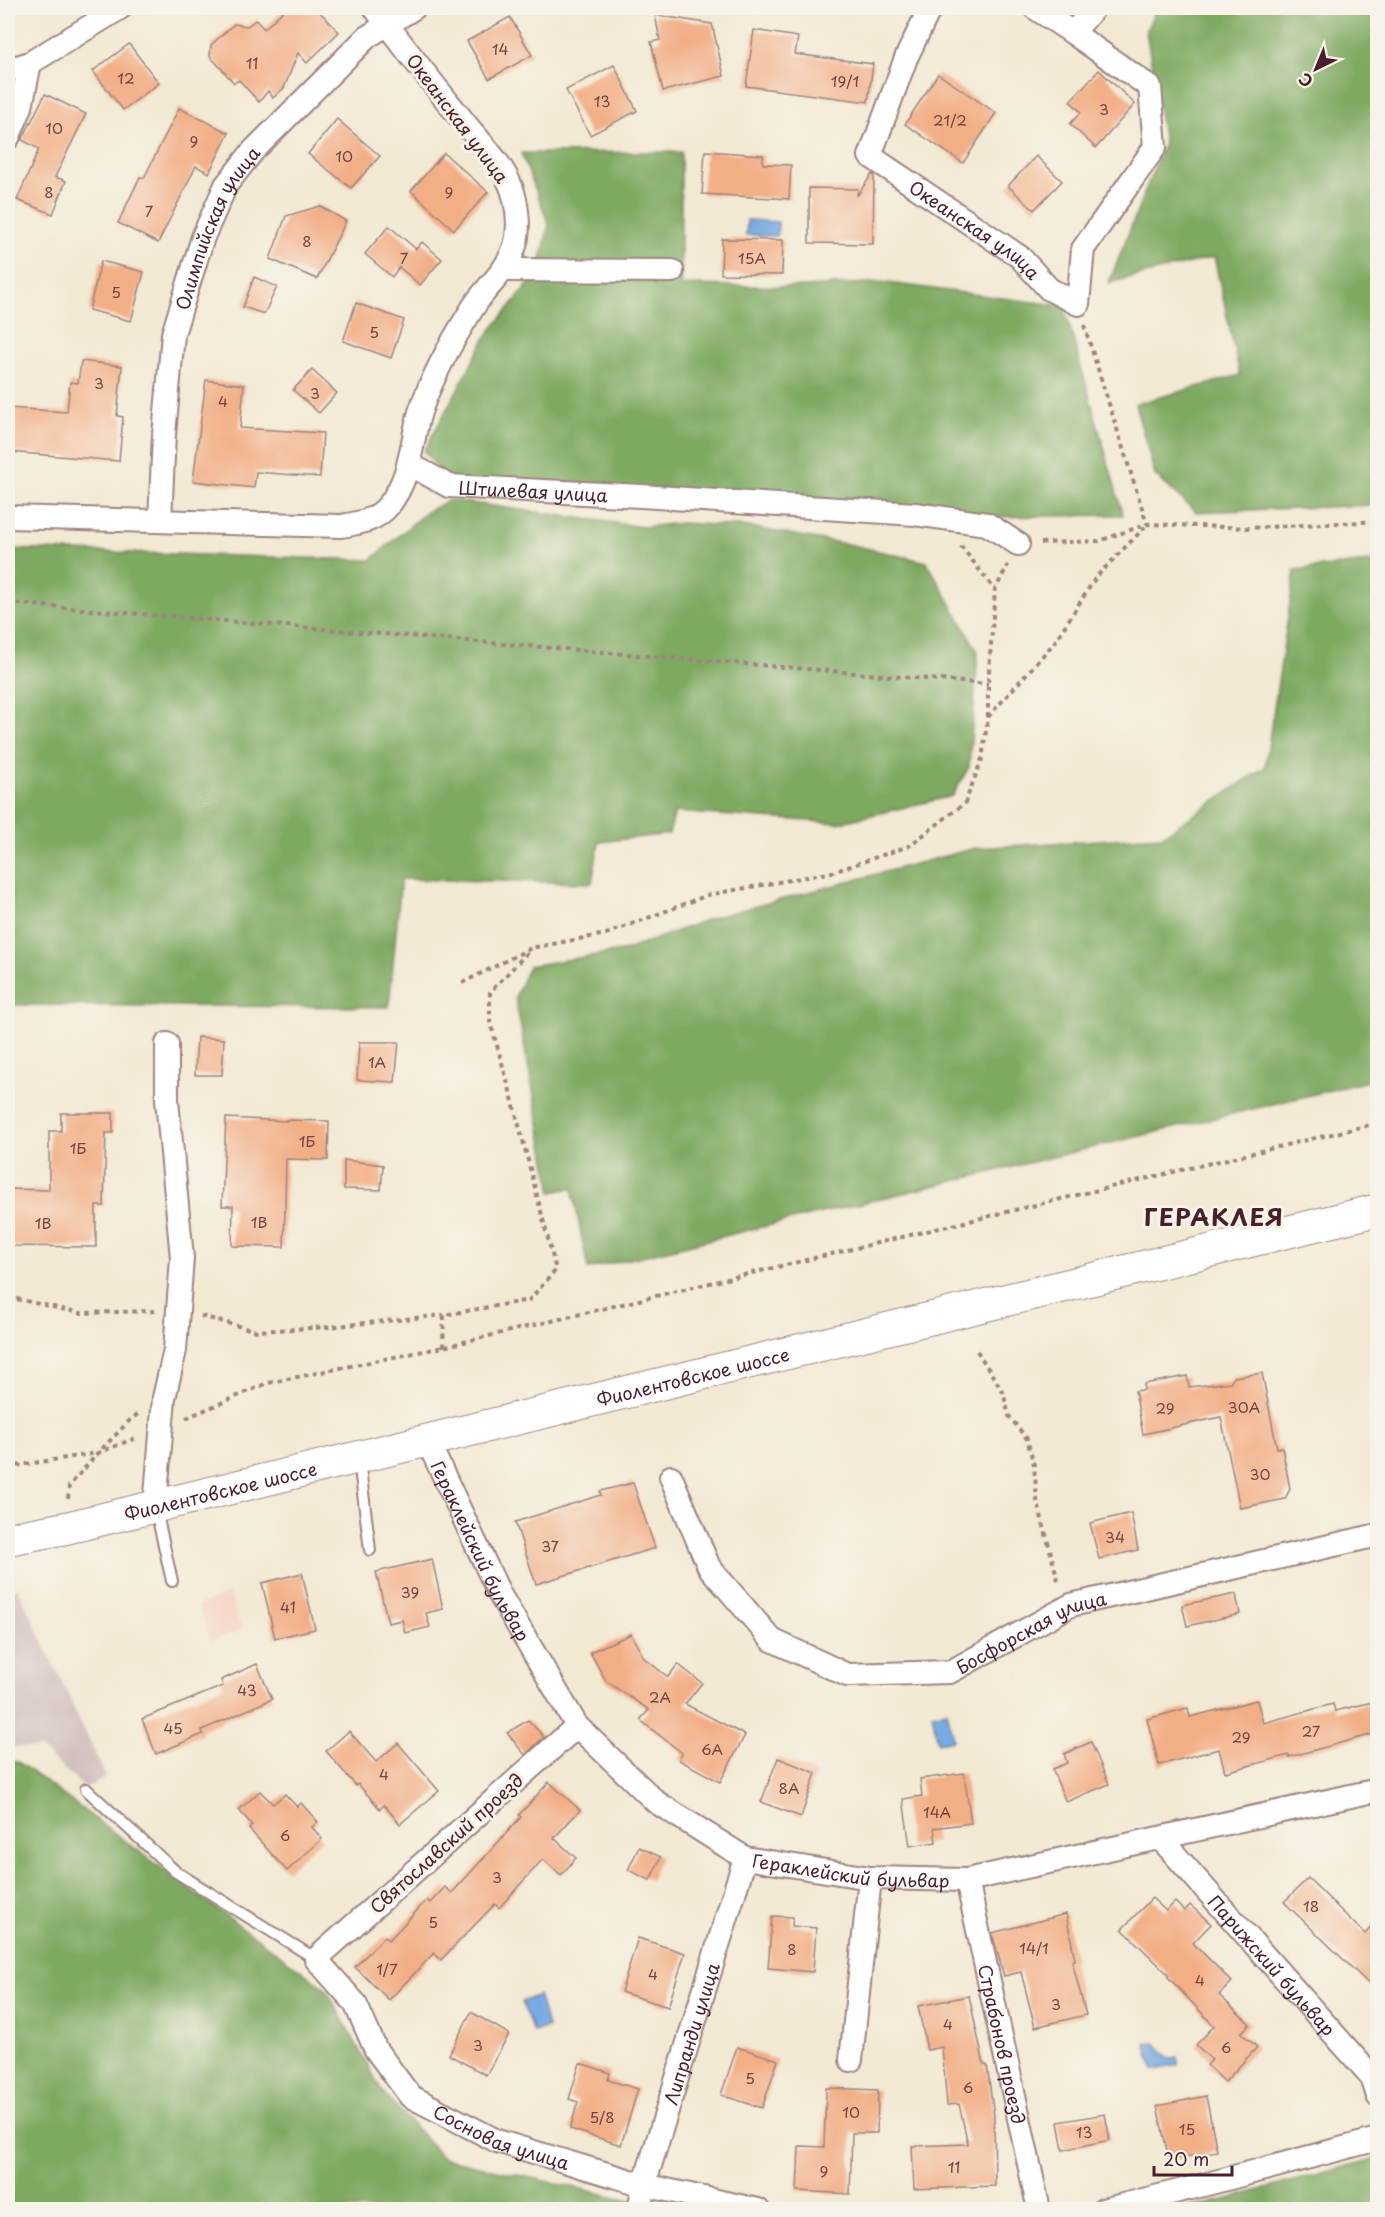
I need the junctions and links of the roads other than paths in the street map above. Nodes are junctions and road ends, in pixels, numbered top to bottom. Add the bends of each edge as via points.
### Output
1 (120, 8) edge
2 (414, 8) edge
3 (930, 8) edge
4 (1035, 8) edge
5 (1094, 8) edge
6 (381, 16) edge
7 (1073, 33) junction
8 (30, 63) junction
9 (8, 70) edge
10 (8, 138) edge
11 (503, 270) junction
12 (672, 271) dead end
13 (410, 464) junction
14 (8, 517) edge
15 (160, 521) junction
16 (1018, 544) road end
17 (167, 1044) dead end
18 (1377, 1210) edge
19 (427, 1440) junction
20 (358, 1457) junction
21 (671, 1477) dead end
22 (155, 1506) junction
23 (1377, 1535) edge
24 (8, 1539) edge
25 (370, 1550) dead end
26 (172, 1581) dead end
27 (576, 1726) junction
28 (86, 1789) dead end
29 (1377, 1790) edge
30 (1161, 1839) junction
31 (745, 1858) junction
32 (870, 1878) junction
33 (967, 1880) junction
34 (316, 1959) junction
35 (851, 2060) dead end
36 (1377, 2096) edge
37 (1377, 2139) edge
38 (644, 2185) junction
39 (639, 2210) edge
40 (758, 2210) edge
41 (1039, 2210) edge
42 (1102, 2210) edge

1 - 8 street
2 - 6 street, Олимпийская улица
3 - 7 street, Океанская улица via 906,58 870,156 1020,257 1049,289 1078,304 1083,249 1155,147 1150,87
4 - 7 street
5 - 7 street
6 - 11 street, Океанская улица via 512,188 518,219 514,250
6 - 15 street, Олимпийская улица via 367,37 253,151 226,185 210,220 173,334
8 - 9 street
8 - 10 street via 21,107
11 - 12 street
11 - 13 street, Океанская улица via 474,305 438,371 420,412
13 - 15 street via 402,486 387,507 366,523 341,526
13 - 16 street, Штилевая улица via 449,486 915,514 987,524
14 - 15 street
17 - 22 street via 166,1100 182,1258
18 - 19 main road, Фиолентовское шоссе
19 - 20 main road, Фиолентовское шоссе
19 - 27 street, Гераклейский бульвар via 500,1595
20 - 22 main road, Фиолентовское шоссе
20 - 25 lane
21 - 23 street, Босфорская улица via 709,1567 772,1640 847,1675 950,1672 1071,1605
22 - 24 main road, Фиолентовское шоссе
22 - 26 lane
27 - 31 street, Гераклейский бульвар via 656,1802
27 - 34 street, Святославский проезд
28 - 34 lane via 176,1872
29 - 30 street, Гераклейский бульвар
30 - 33 street, Гераклейский бульвар
30 - 36 street, Парижский бульвар via 1372,2077
31 - 32 street, Гераклейский бульвар
31 - 38 street, Липранди улица
32 - 33 street, Гераклейский бульвар
32 - 35 street
33 - 41 street, Страбонов проезд
34 - 38 street, Сосновая улица via 355,2004 376,2050 410,2096 497,2141
37 - 42 street
38 - 39 street, Липранди улица
38 - 40 street, Сосновая улица

